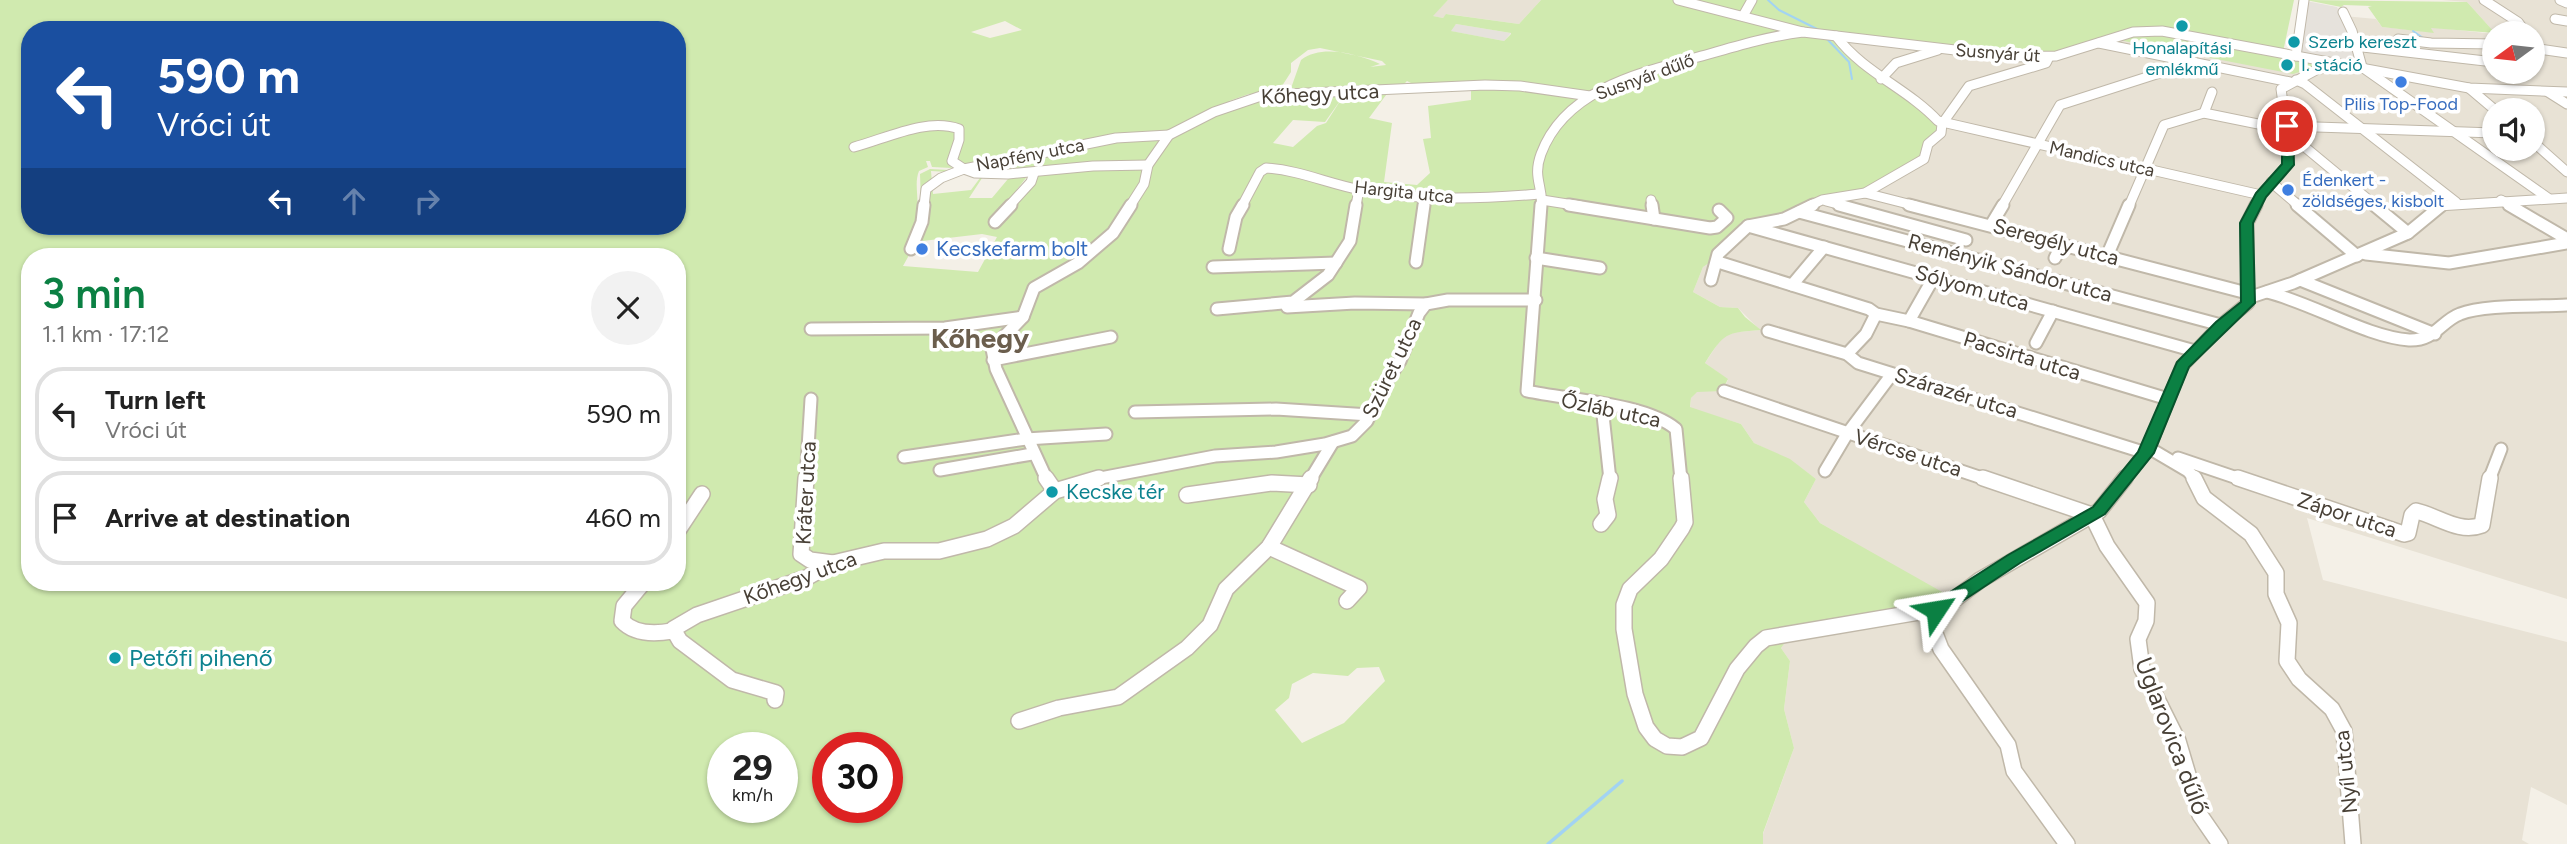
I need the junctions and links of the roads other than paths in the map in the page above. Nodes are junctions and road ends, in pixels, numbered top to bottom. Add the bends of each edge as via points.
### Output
1 (1678, 0) edge
2 (1752, 0) edge
3 (2304, 0) edge
4 (2484, 0) edge
5 (2560, 0) edge
6 (2567, 3) edge
7 (2343, 12) dead end
8 (1743, 16) junction
9 (2516, 21) edge
10 (1803, 32) junction
11 (1828, 35) junction
12 (2398, 39) dead end
13 (2099, 43) junction
14 (2482, 44) edge
15 (2354, 46) junction
16 (1943, 49) junction
17 (2545, 50) edge
18 (2567, 53) edge
19 (2296, 56) junction
20 (2047, 57) junction
21 (2482, 61) edge
22 (2194, 62) junction
23 (2331, 65) junction
24 (2366, 70) junction
25 (1881, 79) junction
26 (2293, 81) junction
27 (2469, 88) junction
28 (2212, 92) dead end
29 (2548, 92) junction
30 (2567, 92) edge
31 (1590, 96) junction
32 (2482, 99) edge
33 (2567, 104) edge
34 (2204, 113) junction
35 (1946, 119) junction
36 (2364, 129) junction
37 (2288, 131) junction
38 (2452, 131) junction
39 (2482, 132) edge
40 (1169, 135) junction
41 (2038, 145) junction
42 (854, 147) dead end
43 (2545, 153) edge
44 (1148, 165) junction
45 (964, 169) junction
46 (2144, 169) junction
47 (2567, 172) edge
48 (1034, 173) junction
49 (2271, 182) junction
50 (1359, 189) junction
51 (1865, 193) junction
52 (2261, 195) junction
53 (1425, 196) junction
54 (1541, 197) junction
55 (2567, 198) edge
56 (2548, 199) junction
57 (1651, 200) dead end
58 (1822, 200) junction
59 (2500, 200) junction
60 (2456, 202) junction
61 (1718, 210) dead end
62 (1799, 212) junction
63 (1654, 219) junction
64 (995, 222) dead end
65 (1992, 225) junction
66 (1748, 226) junction
67 (2408, 233) junction
68 (1966, 240) dead end
69 (2567, 241) edge
70 (2062, 244) junction
71 (1824, 247) junction
72 (911, 249) dead end
73 (1228, 249) dead end
74 (2361, 255) junction
75 (2107, 256) junction
76 (1536, 258) junction
77 (2055, 258) dead end
78 (1416, 262) dead end
79 (1718, 262) junction
80 (1336, 263) junction
81 (1213, 267) dead end
82 (1600, 268) dead end
83 (1934, 277) junction
84 (1711, 280) dead end
85 (2300, 281) junction
86 (1792, 285) junction
87 (2264, 292) junction
88 (2248, 293) junction
89 (1536, 300) junction
90 (1426, 304) junction
91 (2567, 305) edge
92 (1280, 306) junction
93 (1266, 308) dead end
94 (1217, 309) dead end
95 (2053, 311) junction
96 (1876, 314) junction
97 (1024, 317) junction
98 (1909, 321) junction
99 (2221, 325) junction
100 (811, 329) dead end
101 (1768, 331) dead end
102 (2435, 334) junction
103 (1111, 337) dead end
104 (2036, 343) dead end
105 (2195, 351) junction
106 (1847, 354) junction
107 (993, 360) junction
108 (1898, 375) junction
109 (1527, 391) joint
110 (1724, 391) dead end
111 (811, 399) dead end
112 (2168, 399) junction
113 (1602, 406) junction
114 (1135, 412) dead end
115 (1370, 415) junction
116 (1106, 434) dead end
117 (1847, 434) junction
118 (1026, 439) junction
119 (1329, 443) junction
120 (2501, 449) dead end
121 (2152, 451) junction
122 (1032, 454) junction
123 (904, 457) dead end
124 (940, 470) dead end
125 (1825, 471) dead end
126 (1309, 485) junction
127 (1055, 491) junction
128 (702, 494) dead end
129 (1187, 495) dead end
130 (2092, 515) junction
131 (686, 518) edge
132 (1601, 524) dead end
133 (1269, 547) junction
134 (834, 563) junction
135 (637, 591) edge
136 (1347, 601) dead end
137 (1943, 608) junction
138 (672, 631) junction
139 (775, 700) dead end
140 (1019, 721) dead end
141 (2067, 844) edge
142 (2220, 844) edge
143 (2353, 844) edge

1 - 8 street
2 - 8 street
3 - 19 street
4 - 9 street
5 - 6 street
7 - 15 street via 2351,23
8 - 10 street
10 - 11 street, Susnyár út
10 - 31 street, Susnyár dűlő via 1769,37 1650,71
11 - 16 street, Susnyár út
11 - 25 street
12 - 14 street
13 - 19 street, Susnyár út via 2141,31 2180,31
13 - 20 street, Susnyár út
13 - 22 street
15 - 21 street
15 - 24 street
16 - 20 street, Susnyár út
16 - 25 street via 1896,63
17 - 18 street
19 - 23 street, Susnyár út
20 - 35 street via 2046,63 1969,86
22 - 26 street
22 - 41 street via 2060,105
23 - 24 street, Susnyár út
23 - 26 street
24 - 27 street, Susnyár út
24 - 38 street
25 - 35 street, Mandics utca via 1934,116
26 - 36 street via 2305,84
26 - 37 street via 2281,89
27 - 29 street, Susnyár út
27 - 32 street
28 - 34 street
29 - 30 street, Susnyár út
29 - 33 street
31 - 40 street, Kőhegy utca via 1500,85 1264,95 1213,112
31 - 54 street, Susnyár dűlő via 1559,122 1543,150 1538,161
34 - 37 street
34 - 46 street via 2164,125
35 - 41 street, Mandics utca
35 - 51 street via 1941,133 1928,144 1924,159
36 - 37 street
36 - 38 street
36 - 60 street
37 - 49 street via 2288,165
37 - 67 street
38 - 39 street
38 - 56 street
40 - 44 street, Kőhegy utca
40 - 45 street, Napfény utca via 1126,137
41 - 46 street, Mandics utca
41 - 65 street
42 - 45 street, Napfény utca via 951,125 960,135 952,160
43 - 47 street
44 - 48 street
44 - 97 street, Kőhegy utca via 1144,184 1113,233 1078,263 1034,288
45 - 48 street
45 - 72 street via 926,189 922,222
46 - 52 street, Mandics utca
46 - 75 street
48 - 64 street
49 - 52 street
49 - 74 street
50 - 53 street, Hargita utca
50 - 73 street, Hargita utca via 1271,168 1260,172 1236,217
50 - 80 street via 1350,241
51 - 58 street
51 - 65 street, Seregély utca
52 - 88 street via 2247,223
53 - 54 street, Hargita utca
53 - 78 street
54 - 63 street
54 - 76 street, Susnyár dűlő
55 - 56 street
56 - 59 street
57 - 63 street
58 - 62 street
58 - 68 street
59 - 60 street
59 - 69 street
60 - 67 street via 2436,207
61 - 63 street via 1727,218 1713,228
62 - 66 street
62 - 99 street, Reményik Sándor utca
65 - 70 street, Seregély utca
66 - 71 street, Sólyom utca
66 - 79 street via 1718,254
67 - 74 street
69 - 74 street via 2449,263
70 - 75 street, Seregély utca
70 - 77 street
71 - 83 street, Sólyom utca
71 - 86 street
74 - 85 street
75 - 88 street, Seregély utca
76 - 82 street
76 - 89 street, Susnyár dűlő
79 - 84 street
79 - 86 street
80 - 81 street
80 - 92 street via 1328,275 1293,302
83 - 95 street, Sólyom utca
83 - 98 street
85 - 87 street
85 - 102 street
86 - 96 street
87 - 88 street
87 - 102 street via 2394,338 2417,340
88 - 99 street via 2248,303
89 - 90 street, Szüret utca
89 - 109 street, Susnyár dűlő
90 - 92 street
90 - 115 street, Szüret utca
91 - 102 street via 2475,310 2458,314
92 - 93 street
92 - 94 street
95 - 104 street
95 - 105 street, Sólyom utca
96 - 98 street, Pacsirta utca
96 - 106 street via 1866,334
97 - 100 street via 957,327
97 - 107 street, Kőhegy utca via 995,343
98 - 112 street, Pacsirta utca
99 - 105 street
101 - 106 street, Szárazér utca
103 - 107 street
105 - 112 street via 2182,366
106 - 108 street, Szárazér utca via 1858,363
107 - 118 street
108 - 117 street via 1889,378
108 - 121 street, Szárazér utca
109 - 113 street, Őzláb utca
110 - 117 street, Vércse utca
111 - 134 street, Kráter utca via 801,554
112 - 121 street
113 - 132 street via 1610,481 1605,499 1608,515
113 - 137 street, Őzláb utca via 1655,415 1676,429 1685,522 1653,568 1629,591 1624,618 1640,716 1662,744 1677,747 1701,738 1734,676 1766,638
114 - 115 street via 1253,409
115 - 119 street, Szüret utca via 1358,432
116 - 118 street
117 - 125 street
117 - 130 street, Vércse utca
118 - 122 street
118 - 123 street
119 - 126 street, Szüret utca
119 - 127 street, Szüret utca via 1201,459 1100,477
120 - 121 street, Zápor utca via 2487,486 2482,525 2468,528 2416,511 2409,533 2404,534
121 - 130 street
121 - 143 street, Nyíl utca via 2188,471 2204,498 2251,534 2276,573 2273,590 2289,620 2284,650 2288,663 2332,705 2344,731
122 - 124 street
122 - 127 street
126 - 129 street via 1272,483
126 - 133 street, Szüret utca
127 - 134 street, Kőhegy utca via 1014,526 971,545 872,553
128 - 131 street
130 - 137 street via 2014,559
130 - 142 street, Uglarovica dűlő via 2107,546 2147,603 2138,639 2142,669 2178,741 2200,815
133 - 136 street via 1359,588
133 - 140 street, Szüret utca via 1222,594 1210,625 1200,636 1131,690
134 - 138 street, Kőhegy utca via 806,578 696,615
135 - 138 street via 623,608 622,621 646,632
137 - 141 street via 1931,623 1941,649 2008,745 2014,771
138 - 139 street via 732,680 776,693

